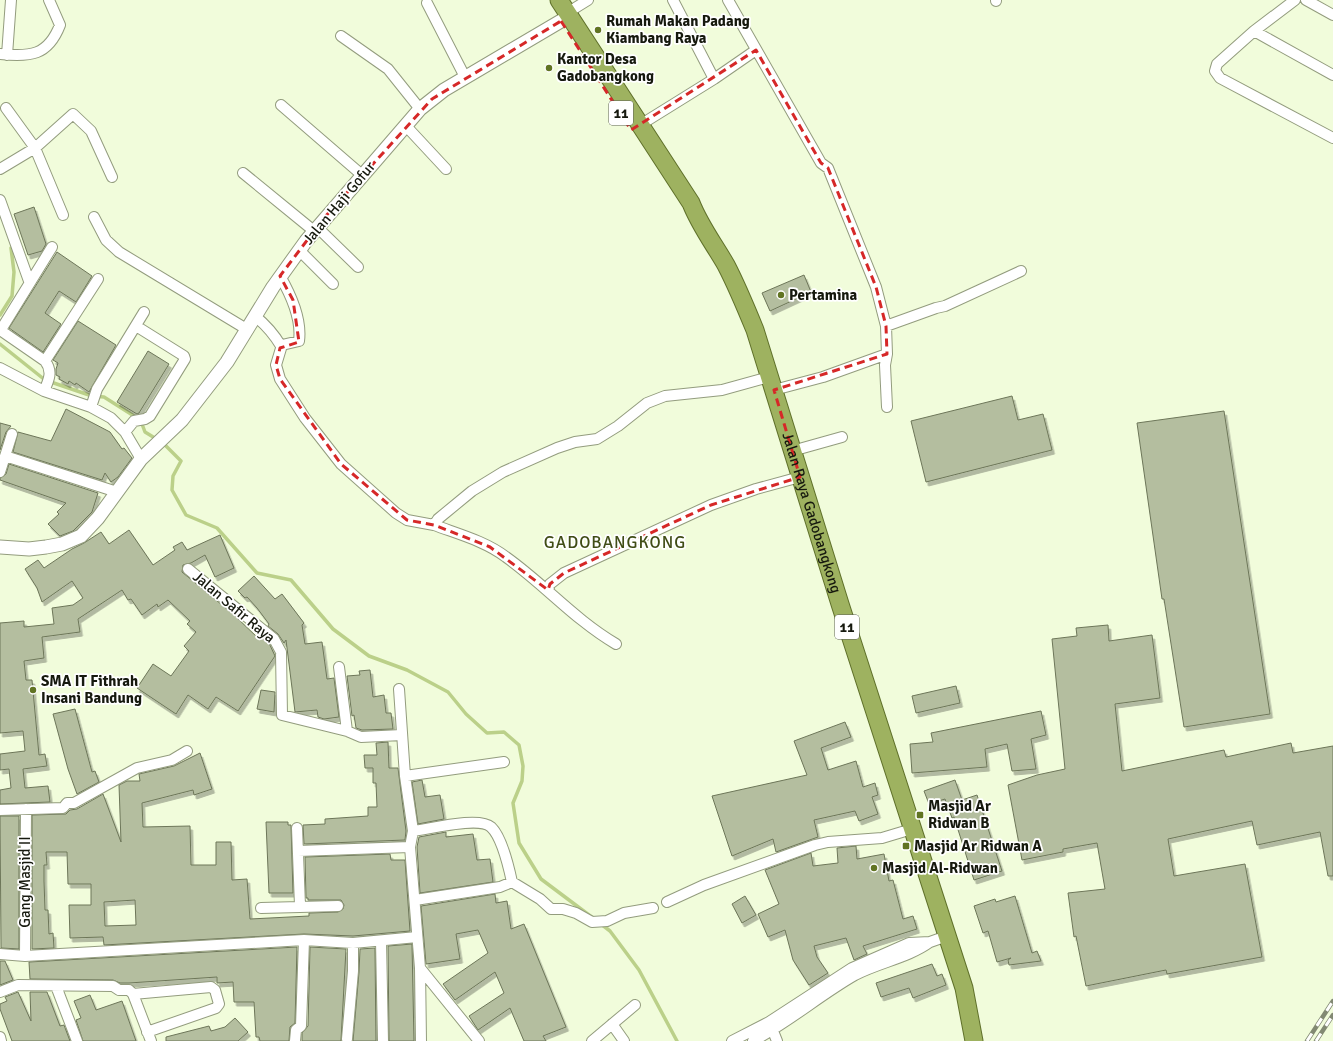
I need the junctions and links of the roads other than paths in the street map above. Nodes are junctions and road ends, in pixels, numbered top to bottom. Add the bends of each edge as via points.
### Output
1 (11, 0) edge
2 (49, 0) edge
3 (548, 0) edge
4 (588, 0) edge
5 (673, 0) edge
6 (728, 0) edge
7 (1295, 0) edge
8 (1306, 0) edge
9 (427, 3) dead end
10 (562, 11) edge
11 (1333, 15) edge
12 (1254, 31) junction
13 (341, 36) dead end
14 (756, 50) junction
15 (3, 54) edge
16 (1333, 75) edge
17 (465, 77) junction
18 (714, 79) junction
19 (281, 105) dead end
20 (6, 108) dead end
21 (420, 109) junction
22 (640, 124) junction
23 (406, 126) junction
24 (1333, 138) edge
25 (35, 148) junction
26 (0, 169) edge
27 (446, 169) dead end
28 (243, 173) dead end
29 (362, 175) junction
30 (112, 177) dead end
31 (0, 200) edge
32 (64, 215) dead end
33 (94, 217) dead end
34 (698, 222) junction
35 (316, 229) junction
36 (52, 247) dead end
37 (299, 250) junction
38 (358, 268) dead end
39 (1021, 271) dead end
40 (280, 276) junction
41 (98, 279) dead end
42 (29, 281) junction
43 (333, 284) dead end
44 (144, 312) dead end
45 (255, 316) junction
46 (136, 326) junction
47 (886, 326) junction
48 (248, 330) junction
49 (281, 346) junction
50 (887, 354) junction
51 (45, 361) junction
52 (0, 368) edge
53 (772, 383) junction
54 (46, 384) junction
55 (93, 401) junction
56 (887, 407) dead end
57 (125, 432) junction
58 (12, 434) dead end
59 (842, 437) dead end
60 (792, 451) junction
61 (5, 456) junction
62 (141, 459) junction
63 (0, 472) edge
64 (800, 477) junction
65 (117, 492) junction
66 (434, 525) junction
67 (0, 546) edge
68 (188, 569) dead end
69 (548, 590) junction
70 (616, 644) dead end
71 (339, 667) dead end
72 (399, 689) dead end
73 (347, 731) junction
74 (402, 735) junction
75 (187, 751) dead end
76 (504, 762) dead end
77 (405, 776) junction
78 (26, 809) junction
79 (0, 810) edge
80 (297, 828) dead end
81 (912, 829) junction
82 (413, 831) junction
83 (410, 847) junction
84 (298, 851) junction
85 (512, 882) junction
86 (415, 900) junction
87 (667, 902) dead end
88 (300, 906) junction
89 (338, 906) dead end
90 (261, 908) dead end
91 (653, 908) dead end
92 (946, 936) junction
93 (417, 937) junction
94 (304, 940) junction
95 (382, 940) junction
96 (930, 942) junction
97 (353, 943) junction
98 (0, 954) edge
99 (25, 956) junction
100 (420, 968) junction
101 (56, 986) junction
102 (0, 992) edge
103 (133, 994) junction
104 (635, 1005) dead end
105 (612, 1024) junction
106 (773, 1031) junction
107 (149, 1036) edge
108 (0, 1037) edge
109 (347, 1039) dead end
110 (1, 1041) edge
111 (77, 1041) edge
112 (295, 1041) edge
113 (383, 1041) edge
114 (421, 1041) edge
115 (479, 1041) edge
116 (592, 1041) edge
117 (624, 1041) edge
118 (732, 1041) edge
119 (753, 1041) edge
120 (777, 1041) edge
121 (974, 1041) edge

1 - 15 street
2 - 15 street via 60,25 48,47 37,53
3 - 10 highway, Jalan Raya Gadobangkong / 11
4 - 10 street
5 - 18 street
6 - 14 street
7 - 12 street
8 - 11 street
9 - 17 street
10 - 17 street, Jalan Haji Gofur
10 - 22 highway, Jalan Raya Gadobangkong / 11
10 - 34 highway, Jalan Raya Gadobangkong / 11 via 682,209
12 - 16 street
12 - 24 street via 1217,64 1215,71 1220,78
13 - 21 street via 388,70
14 - 18 street
14 - 47 street via 821,163 828,168 876,287
17 - 21 street, Jalan Haji Gofur
18 - 22 street
19 - 29 street
20 - 25 street
21 - 23 street, Jalan Haji Gofur
22 - 34 highway, Jalan Raya Gadobangkong / 11 via 691,203
23 - 27 street
23 - 29 street, Jalan Haji Gofur
25 - 26 street
25 - 30 street via 73,114 91,131
25 - 32 street
28 - 35 street
29 - 35 street, Jalan Haji Gofur
31 - 42 street
33 - 48 street via 106,240 115,249
34 - 53 highway, Jalan Raya Gadobangkong / 11 via 736,285 755,330
35 - 37 street, Jalan Haji Gofur
35 - 38 street
36 - 42 street
37 - 40 street, Jalan Haji Gofur
37 - 43 street
39 - 47 street via 944,306
40 - 45 street, Jalan Haji Gofur
40 - 49 street via 293,300 299,340
41 - 51 street
42 - 51 street via 2,328
44 - 46 street
45 - 48 street, Jalan Haji Gofur
45 - 49 street via 270,330
46 - 55 street
46 - 57 street via 185,357 150,416 134,421
47 - 50 street
48 - 62 street, Jalan Haji Gofur via 182,420
49 - 66 street via 276,365 280,379 305,418 341,464 407,520
50 - 53 street via 823,376
50 - 56 street
51 - 54 street via 50,367
52 - 54 street
53 - 60 highway, Jalan Raya Gadobangkong / 11
53 - 66 street via 665,396 647,403 618,426 597,438 557,448 503,472 472,491
54 - 55 street
55 - 57 street
57 - 62 street
58 - 61 street
59 - 60 street
60 - 64 highway, Jalan Raya Gadobangkong / 11
61 - 63 street
61 - 65 street
62 - 65 street
64 - 69 street via 711,505 564,573 550,584
64 - 81 highway, Jalan Raya Gadobangkong / 11
65 - 67 street via 81,536 46,547 29,549
66 - 69 street via 506,556
68 - 73 street, Jalan Safir Raya via 279,644 282,715
69 - 70 street via 567,608
71 - 73 street
72 - 74 street
73 - 74 street, Jalan Safir Raya via 360,736
74 - 77 street
75 - 78 street via 172,760 137,768 74,803 67,803 63,808
76 - 77 street
77 - 82 street
78 - 79 street
78 - 99 street, Gang Masjid II
80 - 84 street
81 - 87 street via 882,838 815,845 704,885
81 - 92 highway, Jalan Raya Gadobangkong / 11
82 - 83 street
82 - 85 street via 473,822 487,824 496,834
83 - 84 street
83 - 86 street
84 - 88 street
85 - 86 street via 500,887
85 - 91 street via 551,909 576,913 592,922 607,921 624,913
86 - 93 street
88 - 89 street
88 - 90 street
92 - 96 street
92 - 121 highway, Jalan Raya Gadobangkong / 11 via 964,988
93 - 95 street
93 - 100 street
94 - 97 street
94 - 99 street
94 - 112 street via 301,1026 296,1030
95 - 97 street
95 - 113 street
96 - 106 street via 912,953 856,975
96 - 118 street via 909,943 852,968 769,1022
97 - 109 street
98 - 99 street
100 - 114 street
100 - 115 street
101 - 102 street via 18,985
101 - 103 street via 113,986
101 - 111 street
103 - 107 street
103 - 107 street via 211,987 215,990 218,1004 216,1008
104 - 105 street
105 - 116 street
105 - 117 street
106 - 119 street
106 - 120 street
108 - 110 street

